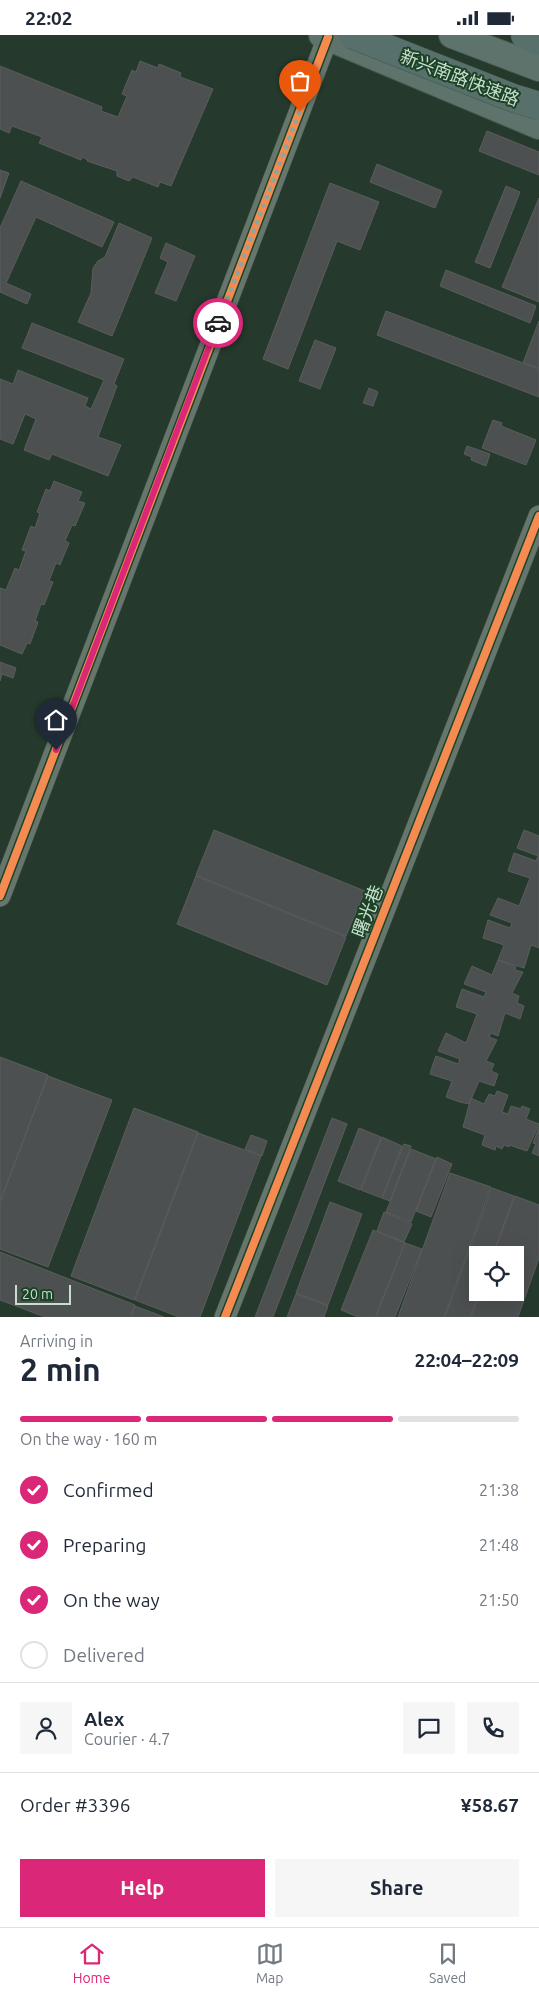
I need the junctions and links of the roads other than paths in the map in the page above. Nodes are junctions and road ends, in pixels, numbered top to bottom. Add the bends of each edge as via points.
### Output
1 (333, 35) edge
2 (361, 35) edge
3 (452, 35) edge
4 (525, 35) edge
5 (539, 41) edge
6 (539, 68) edge
7 (539, 107) edge
8 (539, 126) edge
9 (539, 516) edge
10 (0, 896) edge
11 (225, 1317) edge

1 - 2 main road
1 - 7 highway, 新兴南路快速路, bridge
1 - 8 main road
1 - 10 street
3 - 6 main road
4 - 5 highway
9 - 11 street, 曙光巷

